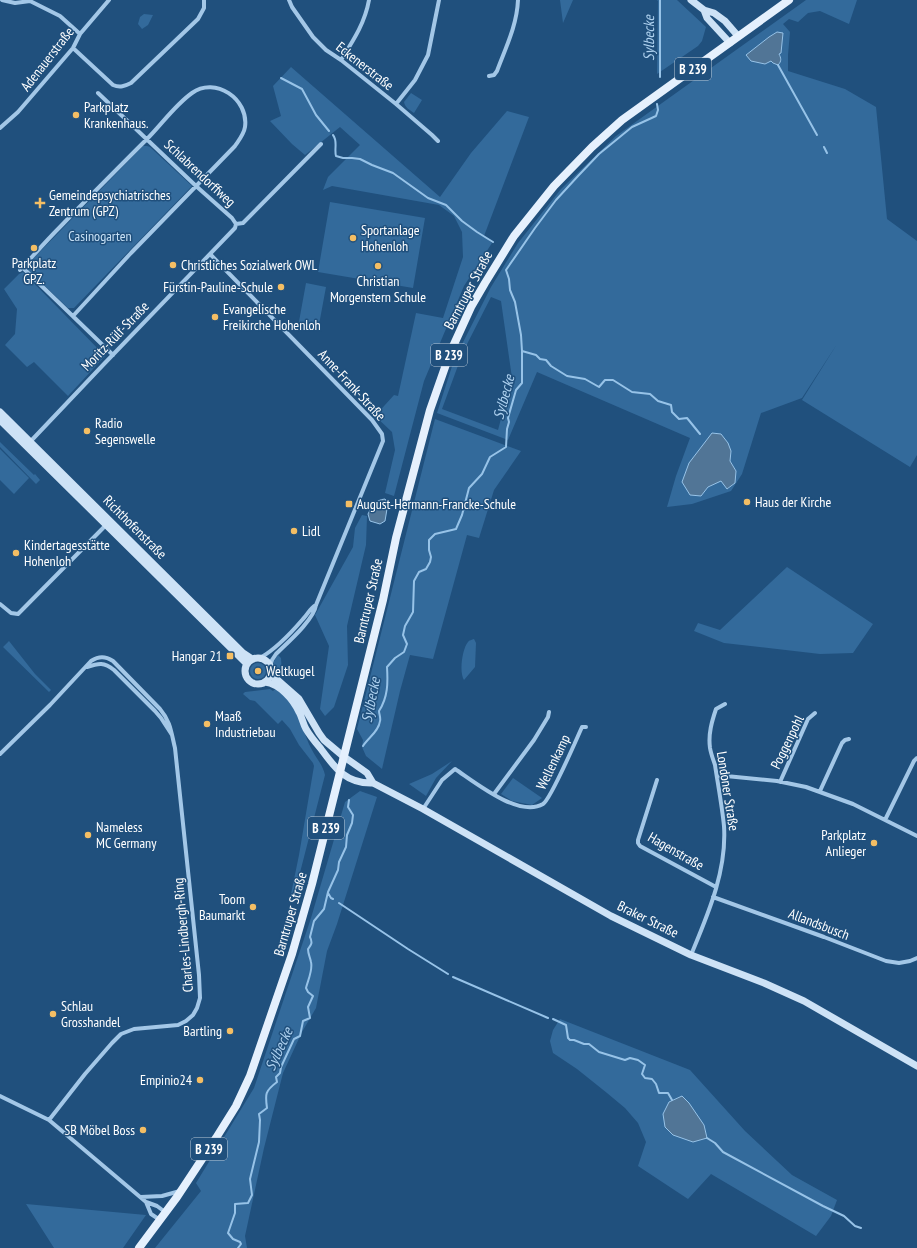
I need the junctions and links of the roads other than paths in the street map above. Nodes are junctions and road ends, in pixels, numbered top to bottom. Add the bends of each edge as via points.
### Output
1 (1, 0) edge
2 (30, 0) edge
3 (109, 0) edge
4 (204, 0) edge
5 (289, 0) edge
6 (369, 0) edge
7 (439, 0) edge
8 (518, 0) edge
9 (691, 0) edge
10 (789, 0) edge
11 (704, 10) junction
12 (80, 34) junction
13 (738, 36) junction
14 (730, 43) junction
15 (73, 48) junction
16 (341, 60) junction
17 (489, 76) dead end
18 (98, 93) dead end
19 (396, 104) junction
20 (0, 128) edge
21 (147, 138) junction
22 (438, 141) dead end
23 (321, 144) dead end
24 (196, 186) junction
25 (236, 224) junction
26 (210, 254) junction
27 (73, 316) junction
28 (113, 355) junction
29 (0, 412) edge
30 (0, 420) edge
31 (28, 444) junction
32 (108, 522) junction
33 (0, 604) edge
34 (316, 605) junction
35 (260, 658) junction
36 (249, 662) junction
37 (87, 667) junction
38 (270, 669) junction
39 (265, 682) junction
40 (725, 704) dead end
41 (549, 712) dead end
42 (815, 713) dead end
43 (586, 727) dead end
44 (172, 736) junction
45 (849, 739) dead end
46 (0, 754) edge
47 (343, 756) junction
48 (917, 758) edge
49 (340, 773) junction
50 (717, 777) junction
51 (657, 780) dead end
52 (780, 782) junction
53 (373, 783) junction
54 (820, 791) junction
55 (494, 794) junction
56 (423, 809) junction
57 (885, 820) junction
58 (917, 836) edge
59 (716, 887) junction
60 (713, 897) junction
61 (691, 955) junction
62 (917, 958) edge
63 (917, 1066) edge
64 (0, 1096) edge
65 (49, 1120) junction
66 (182, 1190) junction
67 (141, 1197) junction
68 (146, 1202) junction
69 (166, 1212) junction
70 (160, 1220) junction
71 (139, 1248) edge

1 - 2 street via 15,3
2 - 12 street via 60,16
3 - 12 street, Adenauerstraße
4 - 15 street via 204,8 198,19 125,86 113,85
5 - 16 street, Eckenerstraße via 313,37
6 - 16 street via 360,29
7 - 19 street via 428,55 415,80
8 - 17 street via 510,38 497,70 494,75
9 - 11 street
10 - 13 main road, B 239
11 - 13 street via 725,21
11 - 14 street via 707,18
12 - 15 street, Adenauerstraße
13 - 14 main road, Barntruper Straße / B 239
14 - 47 main road, Barntruper Straße / B 239 via 622,120 592,147 554,186 514,236 475,301 450,353 430,410
15 - 20 street, Adenauerstraße via 18,112
16 - 19 street, Eckenerstraße
18 - 21 street, Schlabrendorffweg
19 - 22 street, Eckenerstraße
21 - 24 street, Schlabrendorffweg
21 - 24 street via 196,90 218,88 233,96 245,114 243,132 235,146
21 - 27 street, Schlabrendorffweg via 21,268
23 - 25 street, Moritz-Rülf-Straße via 243,223
24 - 25 street, Schlabrendorffweg
24 - 27 street
25 - 26 street, Moritz-Rülf-Straße
26 - 28 street, Moritz-Rülf-Straße
26 - 34 street, Anne-Frank-Straße via 372,420 382,434 383,441
27 - 28 street
28 - 31 street, Moritz-Rülf-Straße
29 - 31 street, Richthofenstraße
30 - 31 street, Richthofenstraße
31 - 32 street, Richthofenstraße
32 - 33 street via 18,614 11,613
32 - 36 street, Richthofenstraße via 243,653
34 - 35 street, Anne-Frank-Straße via 275,648
34 - 38 street, Anne-Frank-Straße via 312,616 276,654
35 - 36 street
35 - 38 street via 267,662
36 - 39 street via 245,671 248,680 257,684
37 - 44 street, Charles-Lindbergh-Ring via 105,664 114,670 155,711
37 - 44 street, Charles-Lindbergh-Ring via 91,661 99,657 113,661 166,715
37 - 46 street, Charles-Lindbergh-Ring
38 - 39 street via 270,676
38 - 47 street via 274,677 304,706 324,740
39 - 49 street via 276,686 293,702 306,729
40 - 50 street, Londoner Straße via 716,709 710,734 710,748
41 - 55 street, Wellenkamp via 534,740
42 - 52 street, Poggenpohl via 808,719
43 - 55 street, Wellenkamp via 582,728 542,805 524,808
44 - 65 street, Charles-Lindbergh-Ring via 197,958 200,998 197,1008 193,1015 178,1025 134,1029 121,1034
45 - 54 street via 842,743
47 - 49 main road, Barntruper Straße / B 239
47 - 53 street, Braker Straße via 367,773
48 - 57 street
49 - 53 street, Braker Straße via 364,784
49 - 66 main road, Barntruper Straße / B 239 via 300,928 250,1076 236,1106
50 - 52 street, Poggenpohl
50 - 59 street, Londoner Straße via 724,837 722,869
51 - 59 street, Hagenstraße via 638,843
52 - 54 street, Poggenpohl
53 - 56 street, Braker Straße
54 - 57 street, Poggenpohl
55 - 56 street, Wellenkamp via 455,769 442,780
56 - 61 street, Braker Straße via 611,916
57 - 58 street, Poggenpohl
59 - 60 street, Londoner Straße
60 - 61 street, Londoner Straße
60 - 62 street, Allandsbusch via 886,961 899,963
61 - 63 street, Braker Straße via 804,1001
64 - 65 street
65 - 67 street
66 - 67 street via 162,1196
66 - 69 main road, Barntruper Straße / B 239
67 - 68 street
68 - 69 street
68 - 70 street via 151,1214
69 - 70 main road, Barntruper Straße / B 239
70 - 71 main road, Barntruper Straße / B 239

